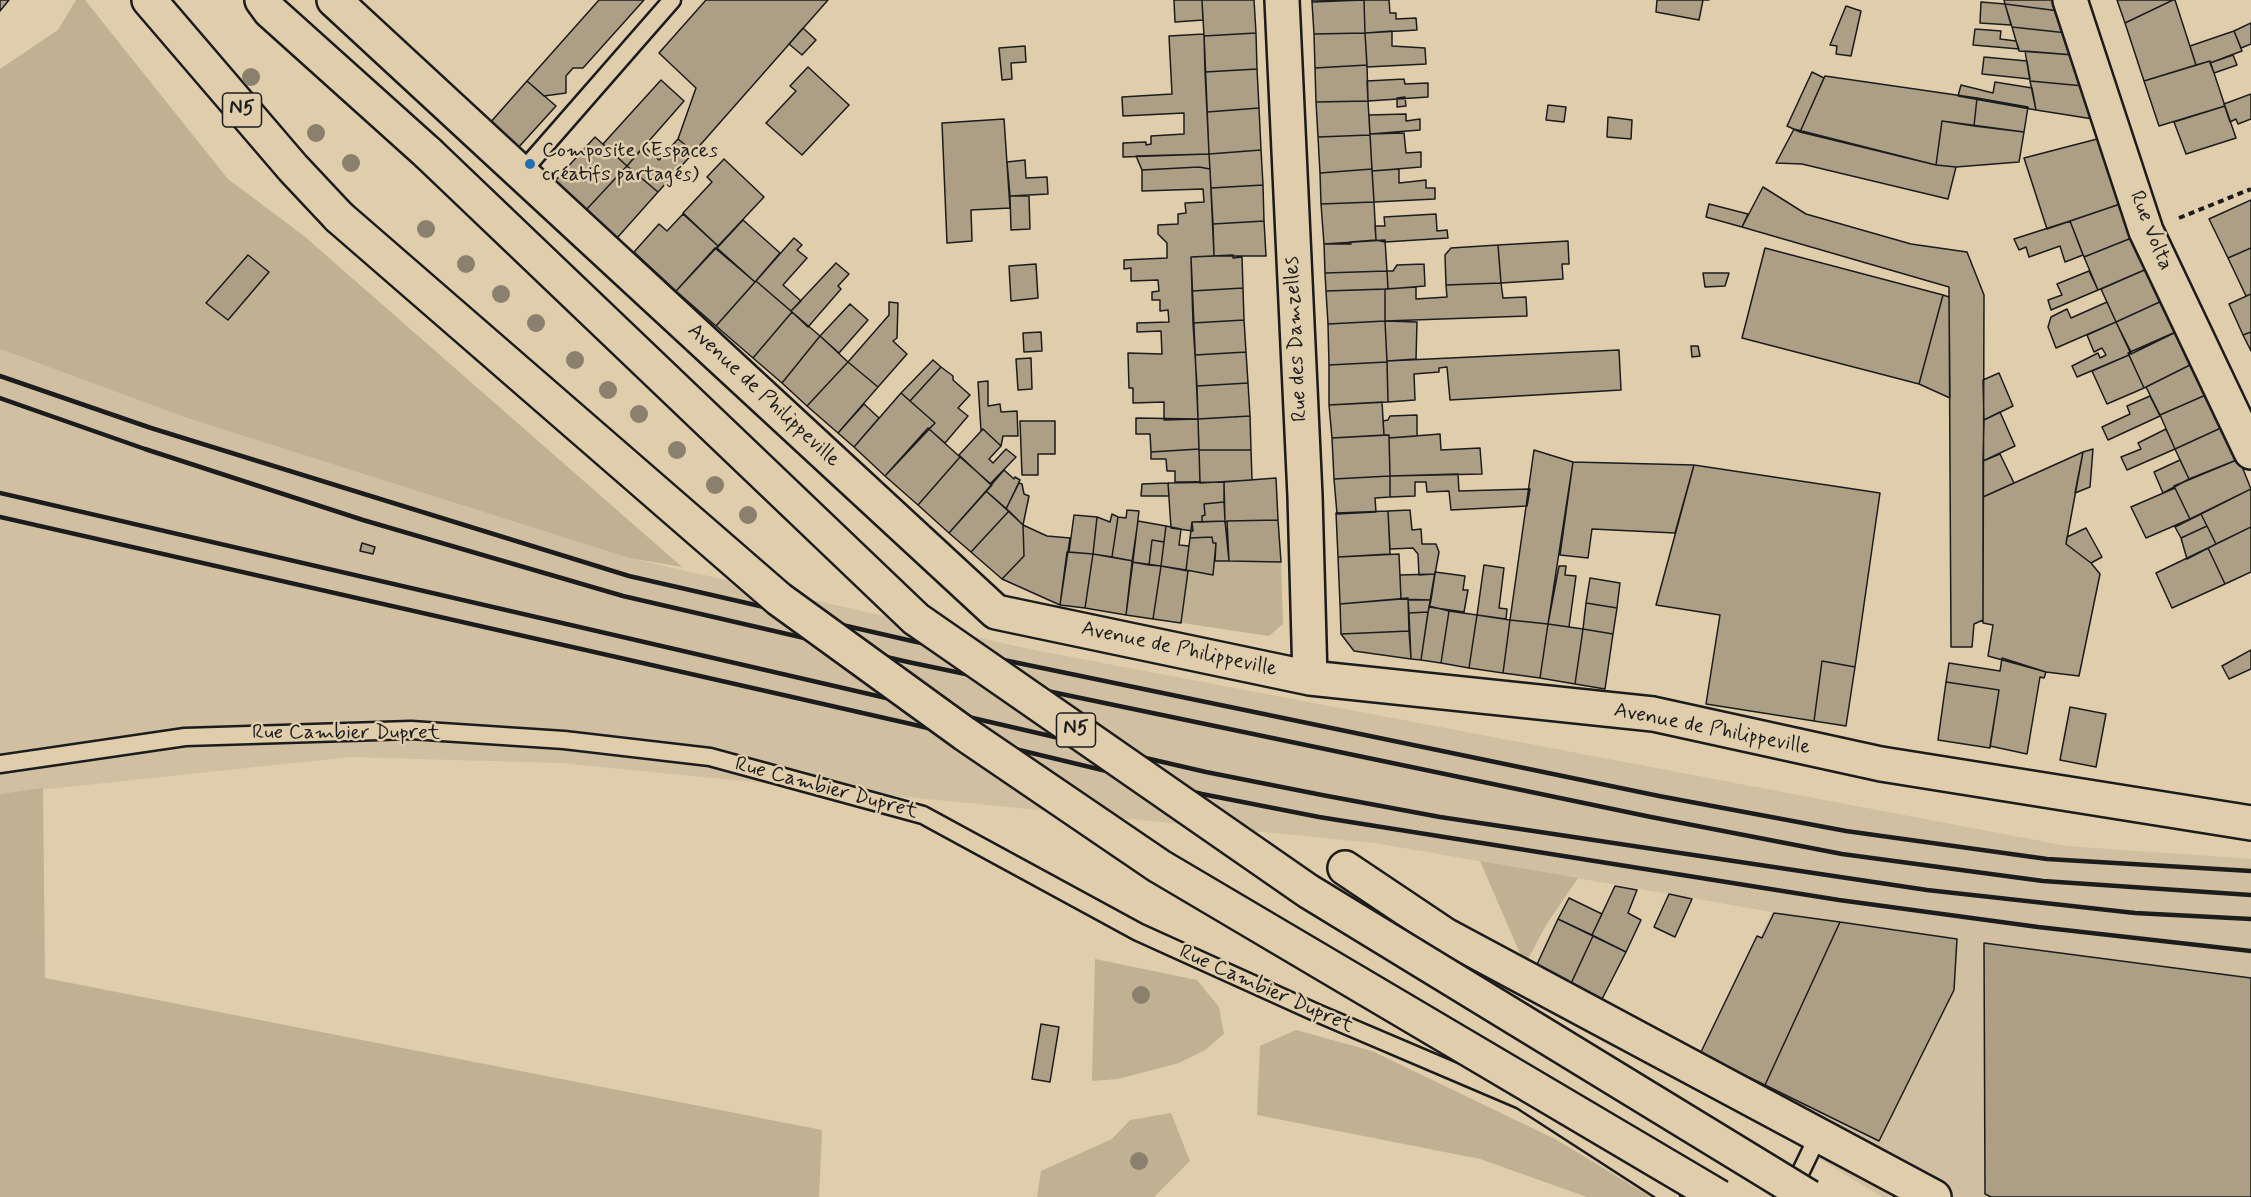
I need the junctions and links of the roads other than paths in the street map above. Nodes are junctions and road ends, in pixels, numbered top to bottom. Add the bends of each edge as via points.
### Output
1 (149, 0) edge
2 (262, 0) edge
3 (334, 0) edge
4 (672, 0) edge
5 (1282, 0) edge
6 (2070, 0) edge
7 (521, 173) junction
8 (2251, 452) edge
9 (1310, 678) junction
10 (0, 764) edge
11 (2251, 823) edge
12 (1345, 868) dead end
13 (1818, 1136) junction
14 (1671, 1197) edge
15 (1719, 1197) edge
16 (1788, 1197) edge
17 (1809, 1197) edge
18 (1934, 1197) edge

1 - 15 street, N5, bridge via 339,217 779,598 965,734 1159,866
2 - 17 street, N5, bridge via 916,619 1308,891
3 - 7 street, Avenue de Philippeville
4 - 7 lane
5 - 9 street, Rue des Damzelles
6 - 8 street, Rue Volta via 2146,231
7 - 9 street, Avenue de Philippeville via 996,612
9 - 11 street, Avenue de Philippeville via 1653,714 1881,764
10 - 14 lane, Rue Cambier Dupret via 185,737 400,730 564,740 710,757 923,814 1138,932 1521,1100
12 - 13 street via 1445,935
13 - 16 lane
13 - 18 street

